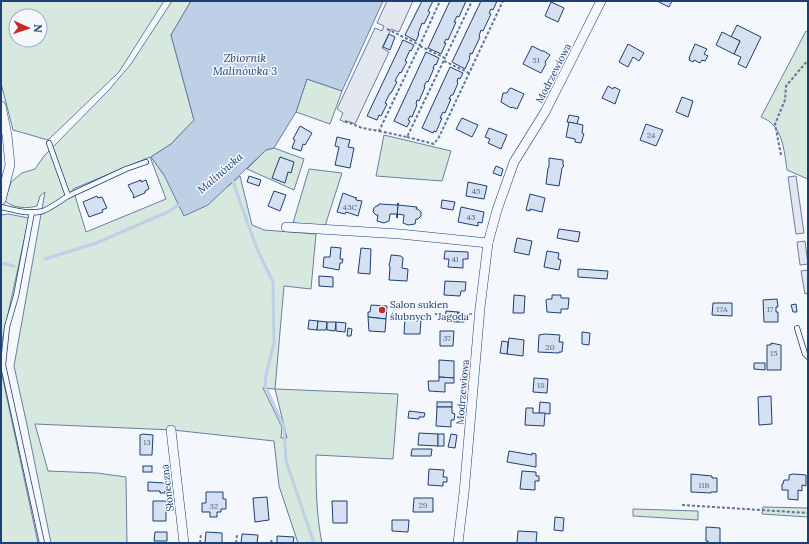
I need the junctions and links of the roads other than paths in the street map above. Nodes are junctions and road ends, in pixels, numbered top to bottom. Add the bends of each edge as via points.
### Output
1 (602, 1) edge
2 (1, 106) edge
3 (49, 143) dead end
4 (146, 162) dead end
5 (68, 196) junction
6 (1, 200) edge
7 (1, 207) edge
8 (34, 212) junction
9 (286, 227) dead end
10 (488, 243) junction
11 (797, 328) dead end
12 (808, 357) edge
13 (171, 430) dead end
14 (42, 543) edge
15 (184, 543) edge
16 (458, 543) edge

1 - 10 street, Modrzewiowa via 545,112 514,162
2 - 6 street via 10,155
3 - 5 lane
4 - 5 lane
5 - 8 lane via 44,210
7 - 8 lane
8 - 14 lane via 7,327 3,365
9 - 10 street via 400,234
10 - 16 street, Modrzewiowa via 480,302
11 - 12 lane
13 - 15 street, Słoneczna

